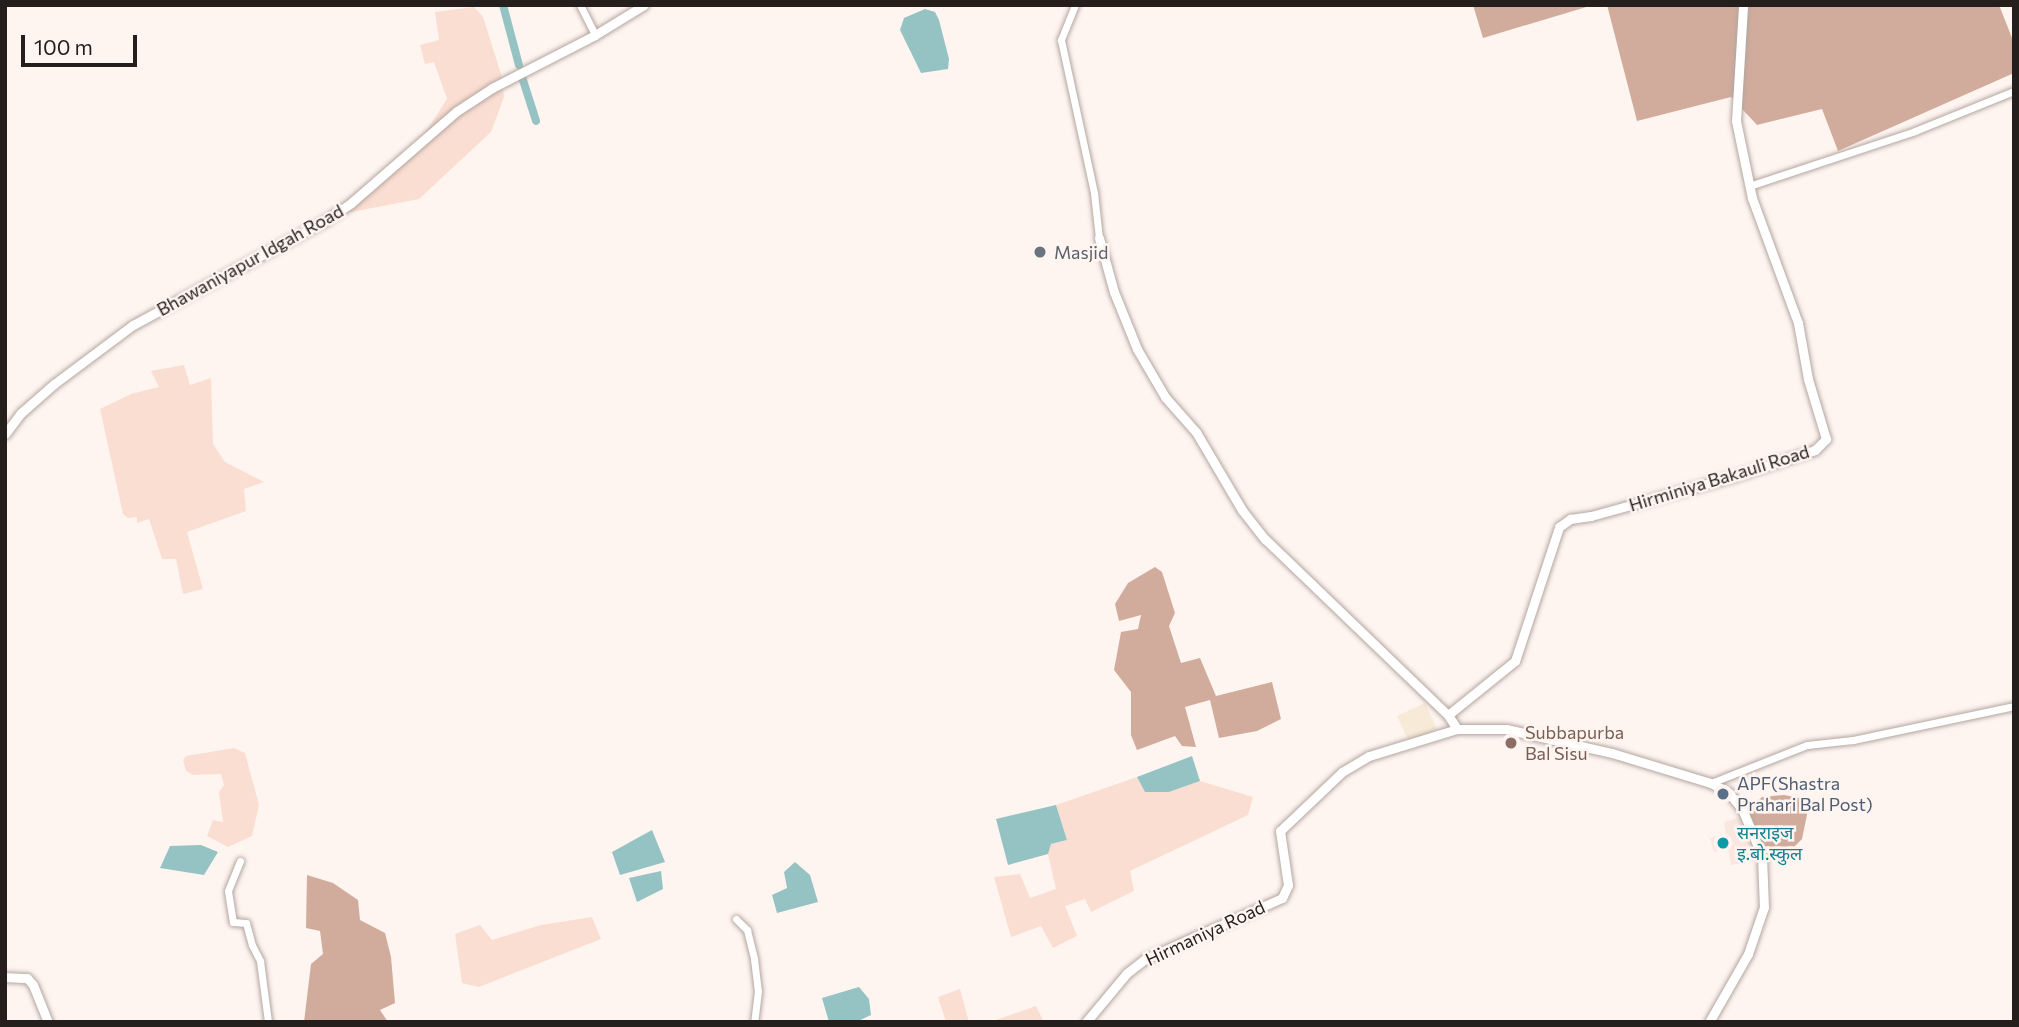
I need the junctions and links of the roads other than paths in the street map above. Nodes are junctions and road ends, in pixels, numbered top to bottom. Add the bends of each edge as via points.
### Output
1 (580, 5) edge
2 (644, 5) edge
3 (1075, 5) edge
4 (1743, 5) edge
5 (596, 35) junction
6 (2014, 91) edge
7 (1749, 186) junction
8 (1099, 239) joint
9 (5, 434) edge
10 (2014, 706) edge
11 (1448, 715) junction
12 (1457, 729) junction
13 (1711, 783) junction
14 (240, 861) dead end
15 (736, 919) dead end
16 (5, 977) edge
17 (48, 1022) edge
18 (268, 1022) edge
19 (754, 1022) edge
20 (1086, 1022) edge
21 (1709, 1022) edge

1 - 5 street
2 - 5 street, Bhawaniyapur Idgah Road
3 - 8 street via 1062,40
4 - 7 street, Hirminiya Bakauli Road via 1735,121
5 - 9 street, Bhawaniyapur Idgah Road via 520,72 457,111 326,220 133,325 54,384
6 - 7 street via 1915,131
7 - 11 street, Hirminiya Bakauli Road via 1798,323 1826,439 1815,450 1570,519 1559,527 1515,661
8 - 11 street via 1137,349 1166,397 1196,432 1242,510 1265,539
10 - 13 street via 1853,740 1807,745
11 - 12 street
12 - 13 street, Hirmaniya Road via 1506,729 1612,753
12 - 20 street, Hirmaniya Road via 1369,756 1342,772 1280,831 1288,885 1282,898 1145,959 1127,972
13 - 21 street, Hirmaniya Road via 1729,793 1742,808 1758,842 1764,907 1748,954
14 - 18 street via 228,891 233,922 246,923 260,961
15 - 19 street via 747,930 754,959 758,991
16 - 17 street via 27,978

